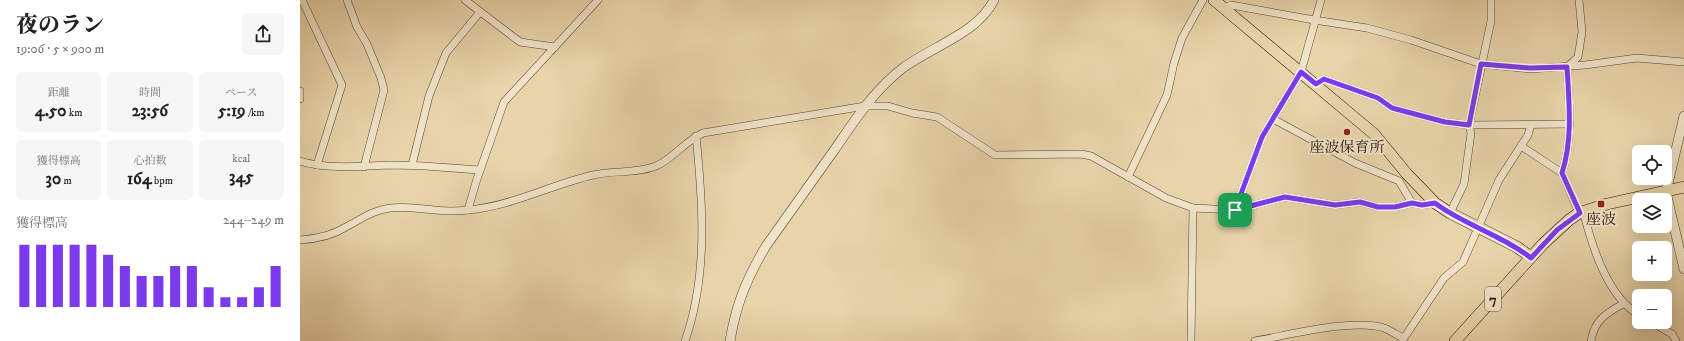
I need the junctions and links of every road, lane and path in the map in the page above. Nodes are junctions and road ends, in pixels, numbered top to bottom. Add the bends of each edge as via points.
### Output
1 (302, 0) edge
2 (347, 0) edge
3 (598, 0) edge
4 (994, 0) edge
5 (1203, 0) edge
6 (1214, 0) edge
7 (1321, 0) edge
8 (1491, 0) edge
9 (1579, 0) edge
10 (471, 2) edge
11 (1225, 8) junction
12 (480, 12) junction
13 (1314, 20) junction
14 (555, 46) junction
15 (1684, 62) edge
16 (1481, 64) junction
17 (1567, 67) junction
18 (1301, 72) junction
19 (1316, 84) junction
20 (300, 91) edge
21 (300, 99) edge
22 (865, 106) junction
23 (1684, 116) edge
24 (1273, 119) junction
25 (1570, 124) junction
26 (1469, 125) junction
27 (1531, 125) junction
28 (696, 136) junction
29 (1521, 146) junction
30 (300, 161) edge
31 (317, 165) junction
32 (364, 166) junction
33 (412, 166) junction
34 (480, 170) junction
35 (1562, 173) junction
36 (1128, 177) junction
37 (1403, 177) junction
38 (1684, 187) edge
39 (1666, 192) junction
40 (1412, 203) junction
41 (1435, 203) junction
42 (1193, 208) junction
43 (468, 210) junction
44 (1235, 210) junction
45 (1581, 212) junction
46 (1450, 213) junction
47 (1479, 228) junction
48 (300, 240) edge
49 (1531, 258) junction
50 (1684, 269) edge
51 (1623, 304) junction
52 (1632, 310) edge
53 (1665, 329) edge
54 (1403, 339) edge
55 (1678, 340) edge
56 (685, 341) edge
57 (730, 341) edge
58 (1191, 341) edge
59 (1255, 341) edge
60 (1455, 341) edge
61 (1591, 341) edge

1 - 31 street via 342,85
2 - 32 street via 384,90
3 - 14 street
4 - 22 street via 979,20 904,67 889,79
5 - 36 street via 1182,38 1167,95
6 - 11 main road
7 - 13 street
8 - 16 street via 1491,21
9 - 17 street via 1582,32 1578,57
10 - 12 street
11 - 13 street via 1231,5
11 - 18 main road
12 - 14 street via 520,42
12 - 33 street via 446,53 429,96
13 - 16 street via 1374,30
13 - 18 street
14 - 34 street via 504,102
15 - 17 street via 1637,58
16 - 17 street via 1530,68
16 - 26 street
17 - 25 street
18 - 19 main road
18 - 24 street
19 - 26 street via 1324,79 1378,98 1392,108 1445,122
19 - 37 main road via 1374,134
20 - 21 street
22 - 28 street via 716,130
22 - 36 street via 888,106 912,113 937,116 995,155 1081,154 1091,156
22 - 57 street via 766,246 752,270 741,294
23 - 39 street
24 - 37 street via 1355,163
24 - 44 street via 1262,137
25 - 27 street
25 - 35 street
26 - 27 street
26 - 46 street via 1464,184
27 - 29 street
28 - 43 street via 666,161 655,166 596,174 515,201
28 - 56 street via 702,228 696,304
29 - 35 street
29 - 47 street via 1499,180
30 - 31 street
31 - 32 street via 345,168
32 - 33 street
33 - 34 street
34 - 43 street
35 - 45 street
36 - 42 street via 1166,198
37 - 40 street
37 - 41 main road
38 - 39 main road, 7
39 - 45 main road, 7
39 - 50 street
40 - 41 street
40 - 44 street via 1395,207 1378,207 1360,202 1335,205 1285,197
41 - 46 main road
42 - 44 street
42 - 58 street
43 - 48 street via 389,208 371,213 334,233
45 - 49 main road, 7 via 1557,230
45 - 51 street via 1602,268
46 - 47 main road
47 - 49 main road via 1518,247
47 - 54 street via 1463,262 1444,278
49 - 60 main road, 7
51 - 52 street
51 - 61 street via 1599,319
53 - 55 street
54 - 59 street via 1384,328 1367,325 1344,326

